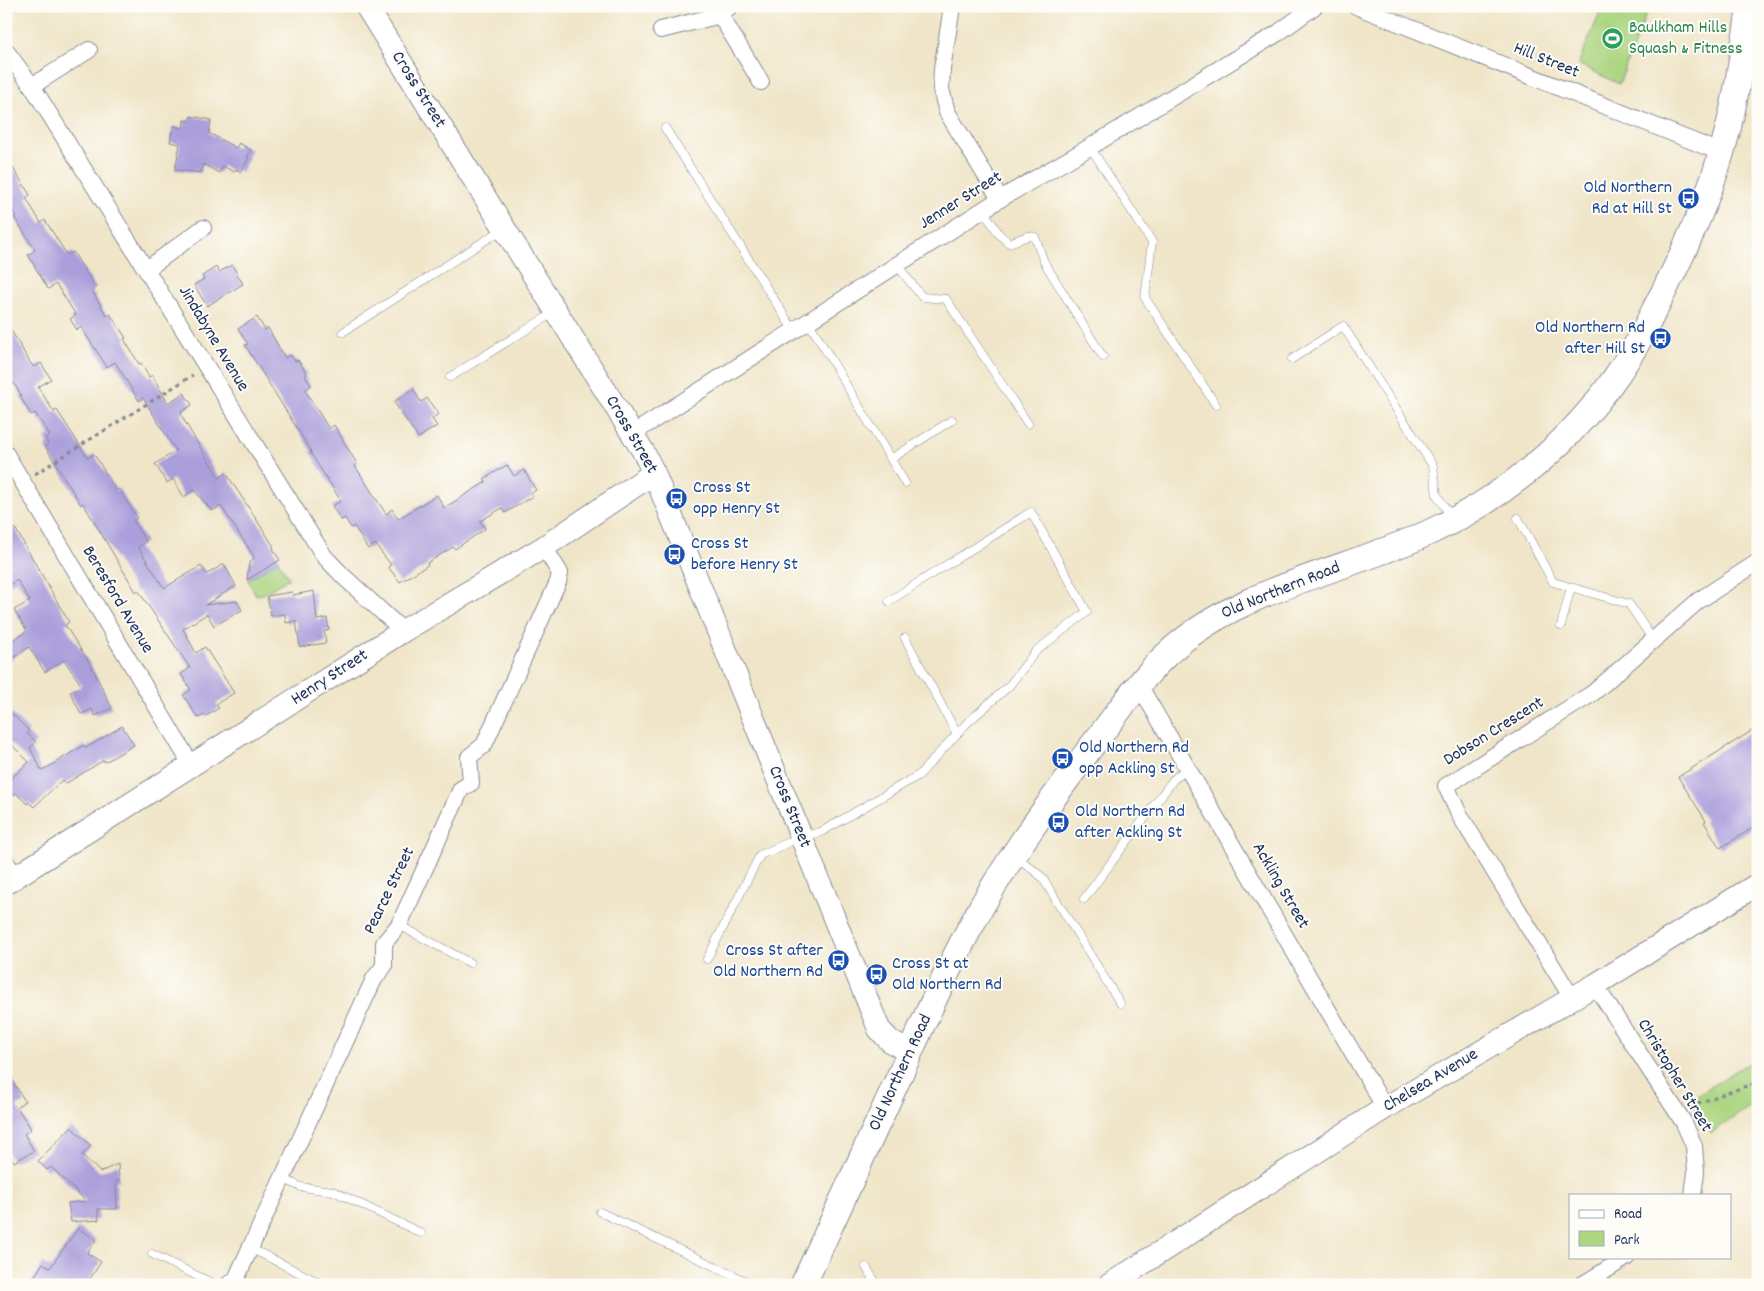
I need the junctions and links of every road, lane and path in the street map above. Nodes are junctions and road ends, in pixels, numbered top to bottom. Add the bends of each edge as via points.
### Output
1 (366, 6) edge
2 (950, 6) edge
3 (1315, 6) edge
4 (1356, 6) edge
5 (1750, 6) edge
6 (725, 11) edge
7 (661, 30) dead end
8 (88, 50) dead end
9 (6, 52) edge
10 (761, 82) dead end
11 (32, 86) junction
12 (665, 128) dead end
13 (1090, 147) junction
14 (1722, 153) junction
15 (1000, 199) junction
16 (983, 210) junction
17 (203, 228) dead end
18 (504, 228) junction
19 (897, 265) junction
20 (147, 269) junction
21 (556, 311) junction
22 (808, 321) junction
23 (794, 331) junction
24 (343, 332) dead end
25 (1103, 357) dead end
26 (1292, 359) dead end
27 (206, 367) junction
28 (450, 376) dead end
29 (1216, 405) dead end
30 (952, 420) dead end
31 (1028, 424) dead end
32 (632, 434) junction
33 (6, 454) edge
34 (890, 460) junction
35 (654, 473) junction
36 (23, 481) junction
37 (905, 483) dead end
38 (1518, 518) dead end
39 (1453, 520) junction
40 (544, 547) junction
41 (1758, 562) edge
42 (1571, 587) junction
43 (889, 601) dead end
44 (1561, 626) dead end
45 (403, 631) junction
46 (905, 638) dead end
47 (1653, 640) junction
48 (1139, 685) junction
49 (957, 734) junction
50 (192, 766) junction
51 (1188, 768) junction
52 (801, 837) junction
53 (1014, 856) junction
54 (9, 874) edge
55 (1758, 884) edge
56 (1084, 899) dead end
57 (399, 925) junction
58 (707, 959) dead end
59 (470, 963) dead end
60 (1594, 985) junction
61 (1572, 998) junction
62 (1120, 1003) dead end
63 (910, 1052) junction
64 (1758, 1082) edge
65 (1385, 1108) junction
66 (1676, 1111) junction
67 (282, 1178) junction
68 (1693, 1194) edge
69 (600, 1212) dead end
70 (421, 1232) dead end
71 (250, 1248) junction
72 (152, 1254) dead end
73 (1625, 1258) edge
74 (866, 1267) dead end
75 (216, 1285) edge
76 (228, 1285) edge
77 (324, 1285) edge
78 (754, 1285) edge
79 (803, 1285) edge
80 (877, 1285) edge
81 (1109, 1285) edge
82 (1582, 1285) edge

1 - 18 street, Cross Street
2 - 15 street via 942,69 947,112
3 - 13 street, Jenner Street via 1278,33
4 - 14 street, Hill Street
5 - 14 main road, Old Northern Road
6 - 7 street
6 - 10 street
8 - 11 street
9 - 11 street, Jindabyne Avenue
11 - 20 street, Jindabyne Avenue
12 - 23 lane
13 - 15 street, Jenner Street
13 - 29 lane via 1152,242 1145,298
14 - 39 main road, Old Northern Road via 1674,272 1637,344 1611,383 1580,424 1548,454 1511,485
15 - 16 street, Jenner Street
16 - 19 street, Jenner Street
16 - 25 lane via 999,234 1010,243 1028,236 1035,237 1044,262
17 - 20 street
18 - 21 street, Cross Street
18 - 24 lane
19 - 22 street, Jenner Street
19 - 31 lane via 922,297 946,299
20 - 27 street, Jindabyne Avenue
21 - 28 lane
21 - 32 street, Cross Street
22 - 23 street, Jenner Street
22 - 34 lane
23 - 32 street, Jenner Street
26 - 39 lane via 1342,326 1434,466 1436,495
27 - 36 path
27 - 45 street, Jindabyne Avenue via 324,556
30 - 34 lane
32 - 35 street, Cross Street
33 - 36 street, Beresford Avenue
34 - 37 lane
35 - 40 street, Henry Street
35 - 52 street, Cross Street
36 - 50 street, Beresford Avenue
38 - 42 lane via 1553,582
39 - 48 main road, Old Northern Road via 1252,600 1213,619 1169,652
40 - 45 street, Henry Street
40 - 57 street, Pearce Street via 560,574 558,582 484,744 469,757 471,783 461,789
41 - 47 street, Dobson Crescent via 1698,601
42 - 44 lane
42 - 47 lane via 1629,604
43 - 49 lane via 1031,512 1087,612 1036,651 1009,686
45 - 50 street, Henry Street
46 - 49 lane
47 - 61 street, Dobson Crescent via 1593,693 1446,786 1459,814
48 - 51 street, Ackling Street
48 - 53 main road, Old Northern Road
49 - 52 lane via 920,775 821,832
50 - 54 street, Henry Street
51 - 56 lane via 1173,780
51 - 65 street, Ackling Street
52 - 58 lane via 760,855
52 - 63 street, Cross Street via 879,1029 891,1042
53 - 62 lane via 1042,877
53 - 63 main road, Old Northern Road via 980,909
55 - 60 street, Chelsea Avenue
57 - 59 lane
57 - 67 street, Pearce Street via 384,943 384,966 374,979
60 - 61 street, Chelsea Avenue
60 - 66 street, Christopher Street
61 - 65 street, Chelsea Avenue
63 - 79 main road, Old Northern Road
64 - 66 path
65 - 81 street, Chelsea Avenue
66 - 68 street, Christopher Street via 1694,1146
67 - 70 lane via 301,1187 333,1191
67 - 71 street, Pearce Street
69 - 78 lane
71 - 76 street, Pearce Street via 236,1279
71 - 77 lane
72 - 75 lane
73 - 82 street
74 - 80 lane

